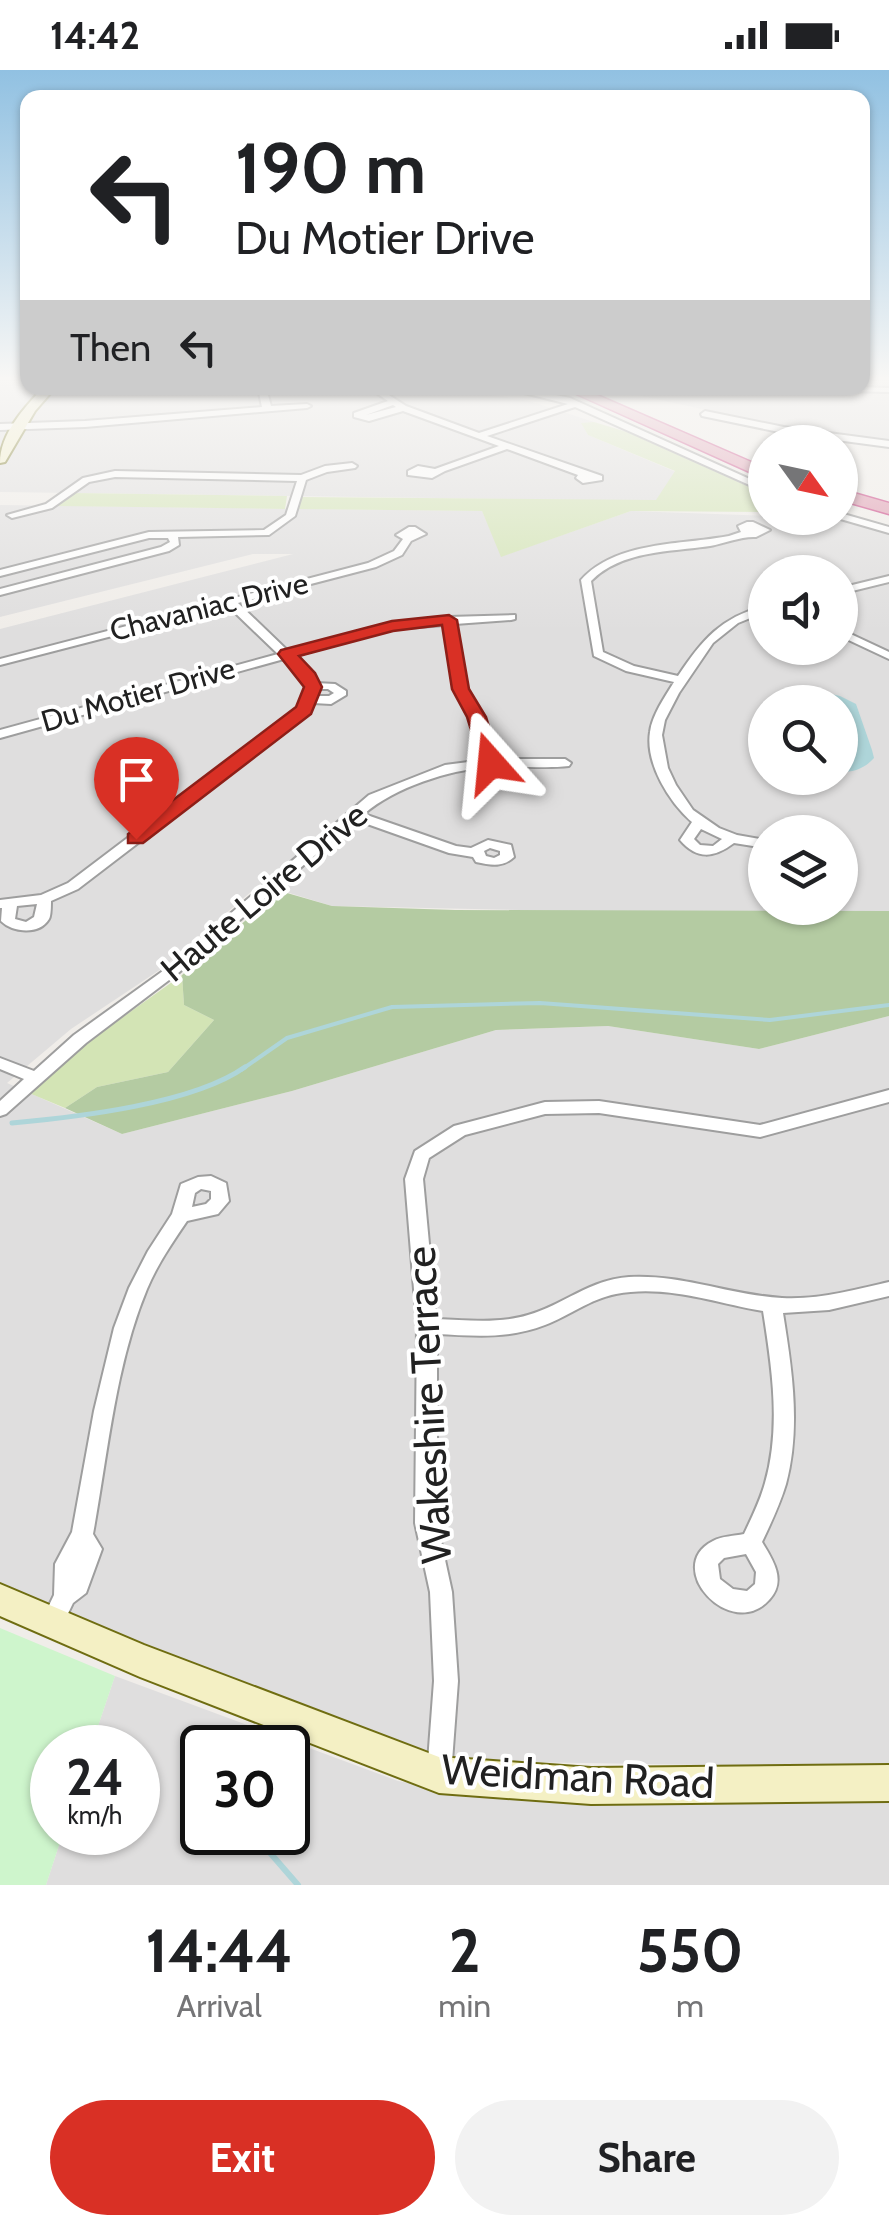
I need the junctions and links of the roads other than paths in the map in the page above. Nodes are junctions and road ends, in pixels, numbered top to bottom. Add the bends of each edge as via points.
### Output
1 (472, 462) edge
2 (554, 462) edge
3 (709, 462) edge
4 (352, 466) dead end
5 (433, 471) dead end
6 (586, 474) dead end
7 (302, 478) junction
8 (748, 481) edge
9 (858, 501) edge
10 (858, 506) edge
11 (6, 513) edge
12 (889, 513) edge
13 (0, 521) edge
14 (858, 521) edge
15 (889, 530) edge
16 (748, 533) dead end
17 (172, 534) junction
18 (408, 538) dead end
19 (0, 573) edge
20 (889, 579) edge
21 (858, 587) edge
22 (0, 592) edge
23 (230, 602) junction
24 (511, 617) dead end
25 (748, 618) edge
26 (449, 620) junction
27 (858, 641) edge
28 (287, 654) junction
29 (889, 656) edge
30 (0, 662) edge
31 (683, 681) junction
32 (0, 734) edge
33 (491, 763) junction
34 (565, 763) dead end
35 (355, 815) junction
36 (698, 824) junction
37 (732, 838) junction
38 (748, 841) edge
39 (476, 854) dead end
40 (44, 899) junction
41 (11, 904) edge
42 (0, 1063) edge
43 (34, 1077) junction
44 (889, 1096) edge
45 (0, 1110) edge
46 (181, 1216) dead end
47 (889, 1290) edge
48 (772, 1305) junction
49 (427, 1326) junction
50 (751, 1543) dead end
51 (0, 1600) edge
52 (59, 1609) junction
53 (439, 1775) junction
54 (889, 1783) edge

1 - 5 street
2 - 6 street
3 - 8 street
4 - 7 street
7 - 11 street via 116,474 86,480 53,504
7 - 17 street via 290,516 276,529 244,536
9 - 12 highway
10 - 12 highway
11 - 13 street
14 - 15 street
16 - 31 street via 623,558 586,580 598,654
17 - 19 street
17 - 22 street via 175,543 166,548
18 - 23 street, Chavaniac Drive via 398,553 372,566
20 - 21 street
23 - 28 street
23 - 30 street, Chavaniac Drive
24 - 26 street, Du Motier Drive
25 - 31 street via 717,633
26 - 28 street, Du Motier Drive via 405,623
26 - 33 street via 460,689
27 - 29 street
28 - 32 street, Du Motier Drive
28 - 40 street via 311,692 297,717 88,874
31 - 36 street via 662,716 656,746 675,795
33 - 34 street, Haute Loire Drive
33 - 35 street, Haute Loire Drive via 412,780
35 - 39 street
35 - 43 street, Haute Loire Drive via 172,972
36 - 37 street
36 - 37 street via 686,840 696,849 716,850
37 - 38 street
40 - 41 street
40 - 41 street via 43,917 29,926 8,921
42 - 43 street
43 - 45 street, Haute Loire Drive
44 - 49 street, Wakeshire Terrace via 760,1131 599,1106 561,1106 460,1130 421,1155 414,1179
46 - 52 street via 120,1334 82,1536 91,1549 78,1586
47 - 48 street
48 - 49 street via 624,1284 520,1324
48 - 50 street via 783,1384 780,1460
49 - 53 street, Wakeshire Terrace via 426,1523 440,1592 446,1680
51 - 52 street, Weidman Road
52 - 53 street, Weidman Road
53 - 54 street, Weidman Road via 591,1786

